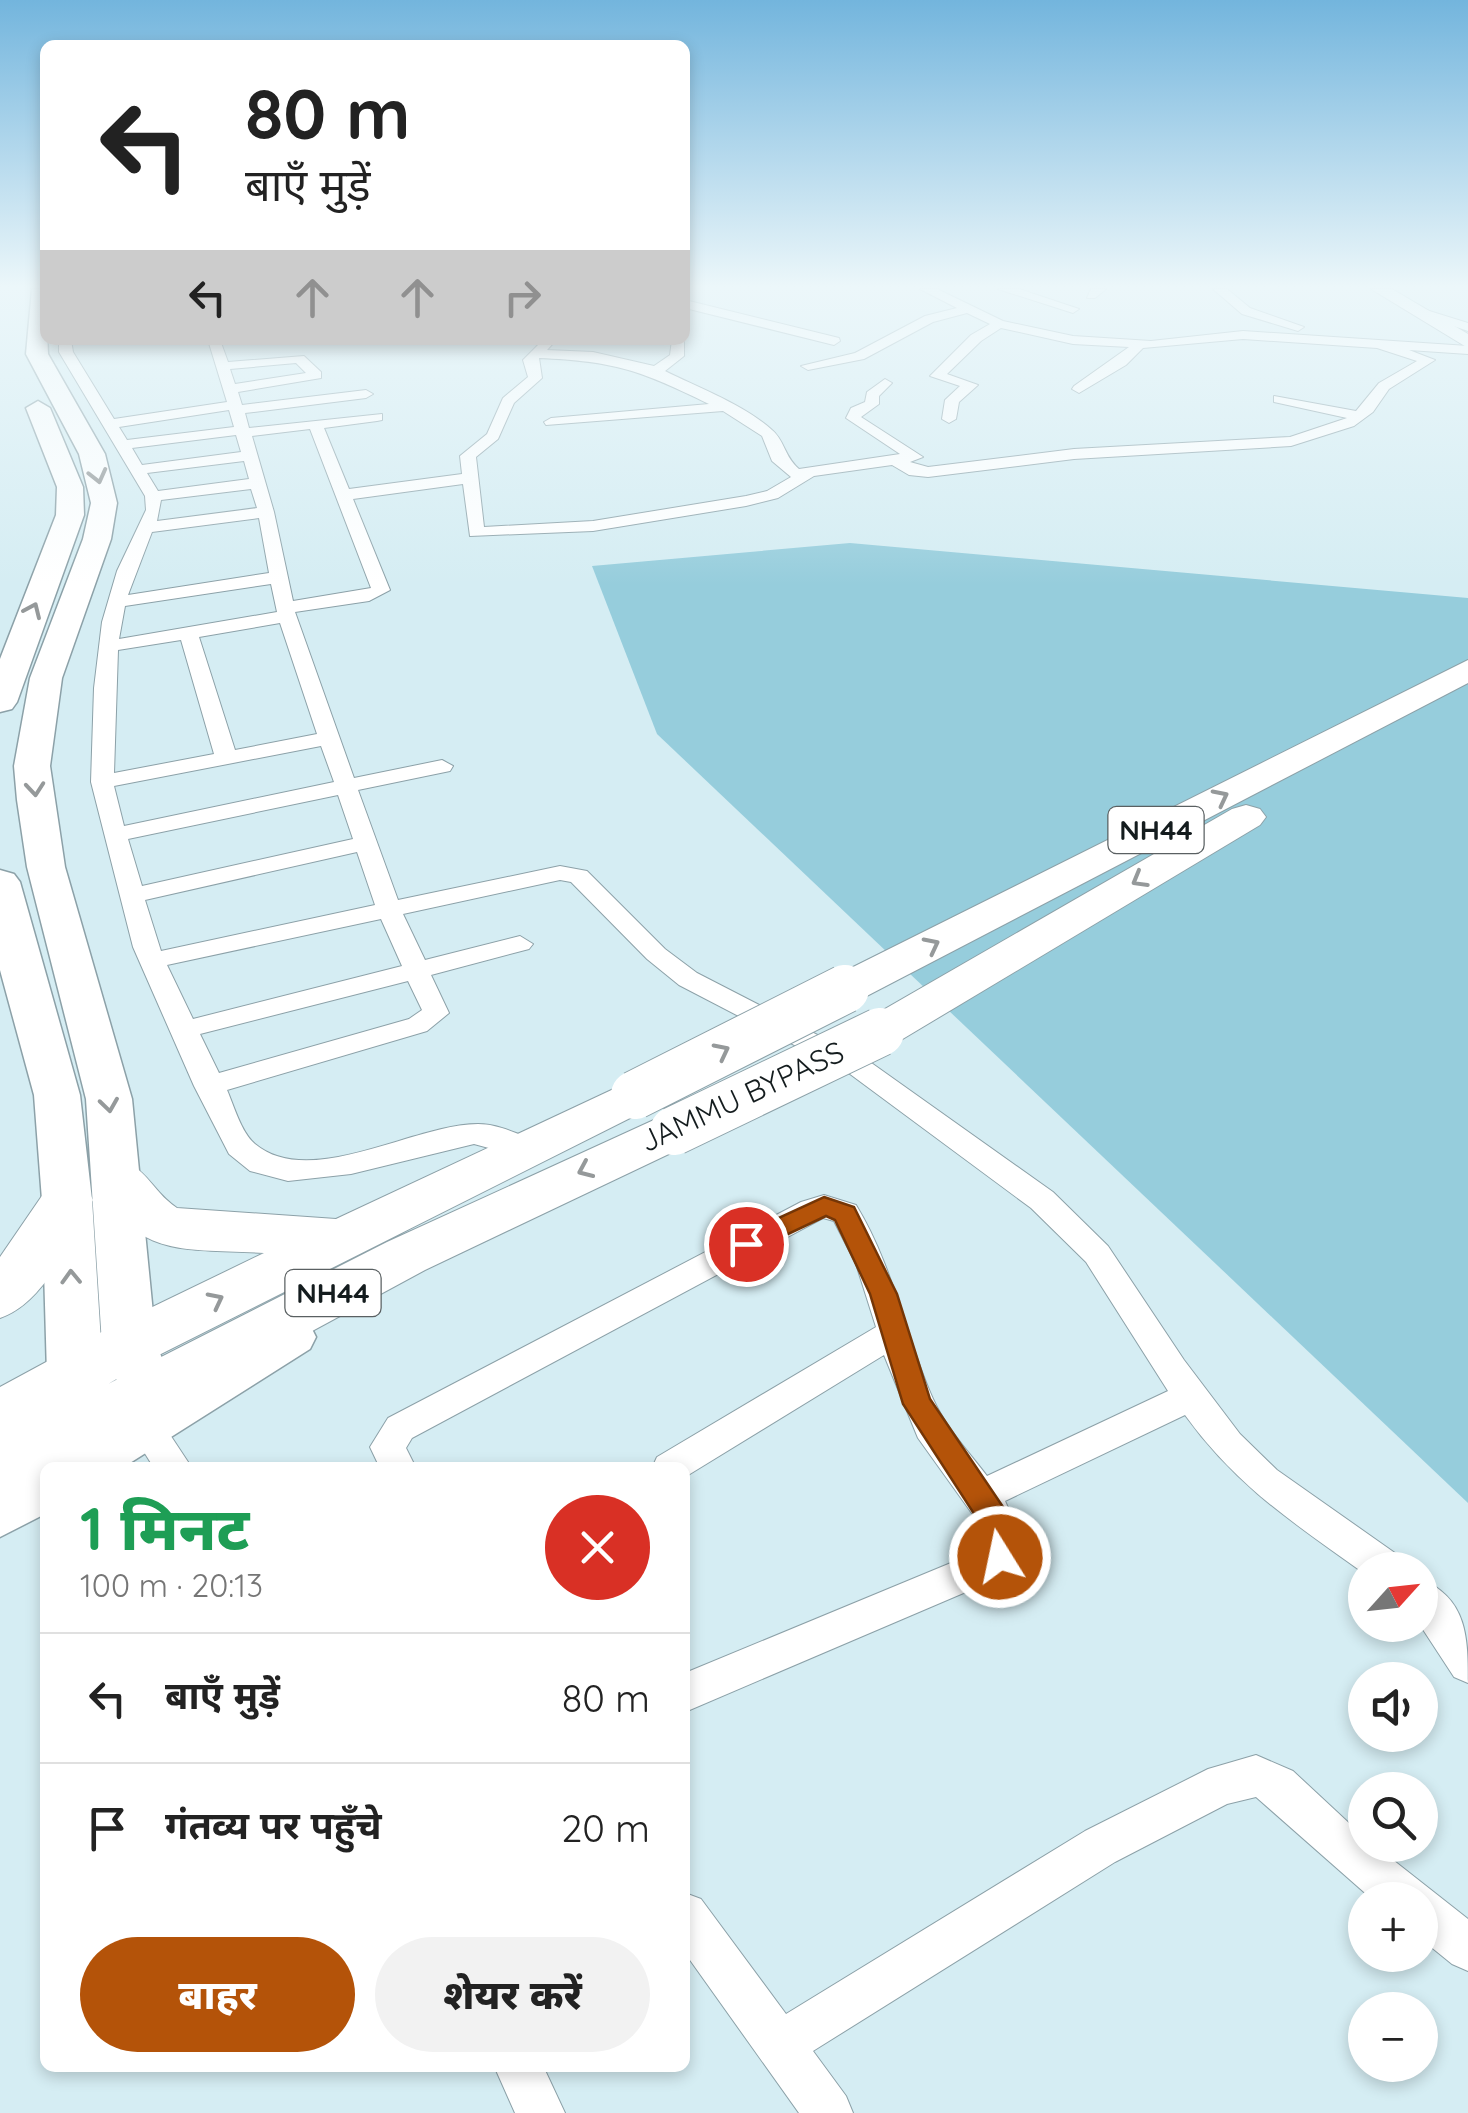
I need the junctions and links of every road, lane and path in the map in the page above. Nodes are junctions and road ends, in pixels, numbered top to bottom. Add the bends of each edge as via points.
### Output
1 (24, 388) edge
2 (58, 388) edge
3 (88, 388) edge
4 (230, 388) edge
5 (276, 388) edge
6 (523, 388) edge
7 (685, 388) edge
8 (879, 388) edge
9 (968, 388) edge
10 (1383, 388) edge
11 (366, 394) dead end
12 (1279, 399) dead end
13 (234, 401) junction
14 (728, 408) junction
15 (378, 416) dead end
16 (1360, 416) junction
17 (949, 419) dead end
18 (551, 422) dead end
19 (110, 424) junction
20 (316, 424) junction
21 (243, 432) junction
22 (122, 445) junction
23 (250, 456) junction
24 (896, 461) junction
25 (138, 470) junction
26 (808, 474) junction
27 (464, 479) junction
28 (258, 483) junction
29 (344, 495) junction
30 (153, 496) junction
31 (266, 512) junction
32 (146, 528) junction
33 (279, 577) junction
34 (117, 602) junction
35 (287, 612) junction
36 (188, 633) junction
37 (109, 646) junction
38 (1468, 670) edge
39 (1468, 696) edge
40 (0, 702) edge
41 (331, 738) junction
42 (226, 758) junction
43 (442, 766) dead end
44 (102, 782) junction
45 (349, 788) junction
46 (114, 835) junction
47 (367, 843) junction
48 (0, 882) edge
49 (131, 896) junction
50 (388, 908) junction
51 (520, 944) dead end
52 (152, 961) junction
53 (418, 969) junction
54 (183, 1030) junction
55 (208, 1086) junction
56 (655, 1113) junction
57 (526, 1148) junction
58 (118, 1179) junction
59 (68, 1200) junction
60 (340, 1238) junction
61 (0, 1296) edge
62 (895, 1332) junction
63 (141, 1387) junction
64 (1191, 1396) junction
65 (0, 1416) edge
66 (81, 1421) edge
67 (172, 1462) edge
68 (395, 1462) edge
69 (680, 1462) edge
70 (0, 1470) edge
71 (40, 1493) edge
72 (978, 1497) junction
73 (0, 1516) edge
74 (1364, 1552) edge
75 (1438, 1617) edge
76 (1468, 1664) edge
77 (690, 1691) edge
78 (1386, 1882) edge
79 (690, 1922) edge
80 (1438, 1924) edge
81 (1468, 1948) edge
82 (781, 2044) junction
83 (522, 2072) edge
84 (541, 2113) edge
85 (829, 2113) edge

40 -> 1 main road via 72,500 57,449
2 -> 58 main road via 92,454 104,503 46,678 34,783 46,867 100,1060
3 - 19 street
4 - 13 street
5 - 13 street
6 - 27 street via 508,400 493,436 468,456
7 - 14 street
8 - 24 street via 872,404 852,415 916,456
9 - 17 street via 952,400
10 - 16 street
11 - 13 street
12 - 16 street
13 - 19 street
13 - 21 street
14 - 18 street
14 - 26 street via 769,434 785,466
15 - 20 street
16 - 24 street via 1270,444 1074,454 928,472
19 - 22 street
20 - 21 street
20 - 29 street
21 - 22 street
21 - 23 street
22 - 25 street
23 - 25 street
23 - 28 street
24 - 26 street
25 - 30 street
26 - 27 street via 746,501 485,534 475,529
27 - 29 street
28 - 30 street
28 - 31 street
29 - 35 street via 381,590
30 - 32 street
31 - 32 street
31 - 33 street
32 - 34 street
33 - 34 street
33 - 35 street
34 - 37 street
35 - 36 street
35 - 41 street
36 - 37 street
36 - 42 street
37 - 44 street
56 -> 38 highway, JAMMU BYPASS / NH44, bridge via 845,989
39 -> 56 highway, JAMMU BYPASS / NH44, bridge via 1314,776 880,1032
41 - 42 street
41 - 45 street
42 - 44 street
43 - 45 street
44 - 46 street
45 - 46 street
45 - 47 street
46 - 49 street
47 - 49 street
47 - 50 street
48 - 59 main road via 58,1095
49 - 52 street
50 - 52 street
50 - 53 street
50 - 64 street via 560,873 578,876 688,978 860,1068 1042,1200 1097,1254
51 - 53 street
52 - 54 street
53 - 54 street
53 - 55 street via 435,1005 432,1019
54 - 55 street
55 - 57 street via 239,1147 271,1169 343,1164 478,1134
56 - 57 highway, JAMMU BYPASS / NH44
56 -> 63 highway, JAMMU BYPASS / NH44 via 441,1239
57 - 60 highway, JAMMU BYPASS / NH44
58 - 60 highway via 166,1226
58 - 63 main road
59 - 61 highway
66 -> 59 main road
63 -> 60 highway, JAMMU BYPASS / NH44
62 - 68 street via 852,1223 836,1207 824,1206 400,1428 388,1447
62 - 69 street
62 - 72 street via 917,1404
63 - 66 highway, JAMMU BYPASS / NH44
63 - 66 street
63 - 67 street
64 - 72 street
64 - 74 street via 1227,1446 1264,1481
65 - 66 highway, JAMMU BYPASS / NH44
66 - 70 highway, JAMMU BYPASS / NH44
71 - 73 street
72 - 77 street via 1009,1542 1000,1557
75 - 76 street
78 - 82 street via 1279,1788 1255,1775 1240,1777 1167,1810
79 - 82 street
80 - 81 street
82 - 85 street
83 - 84 street

